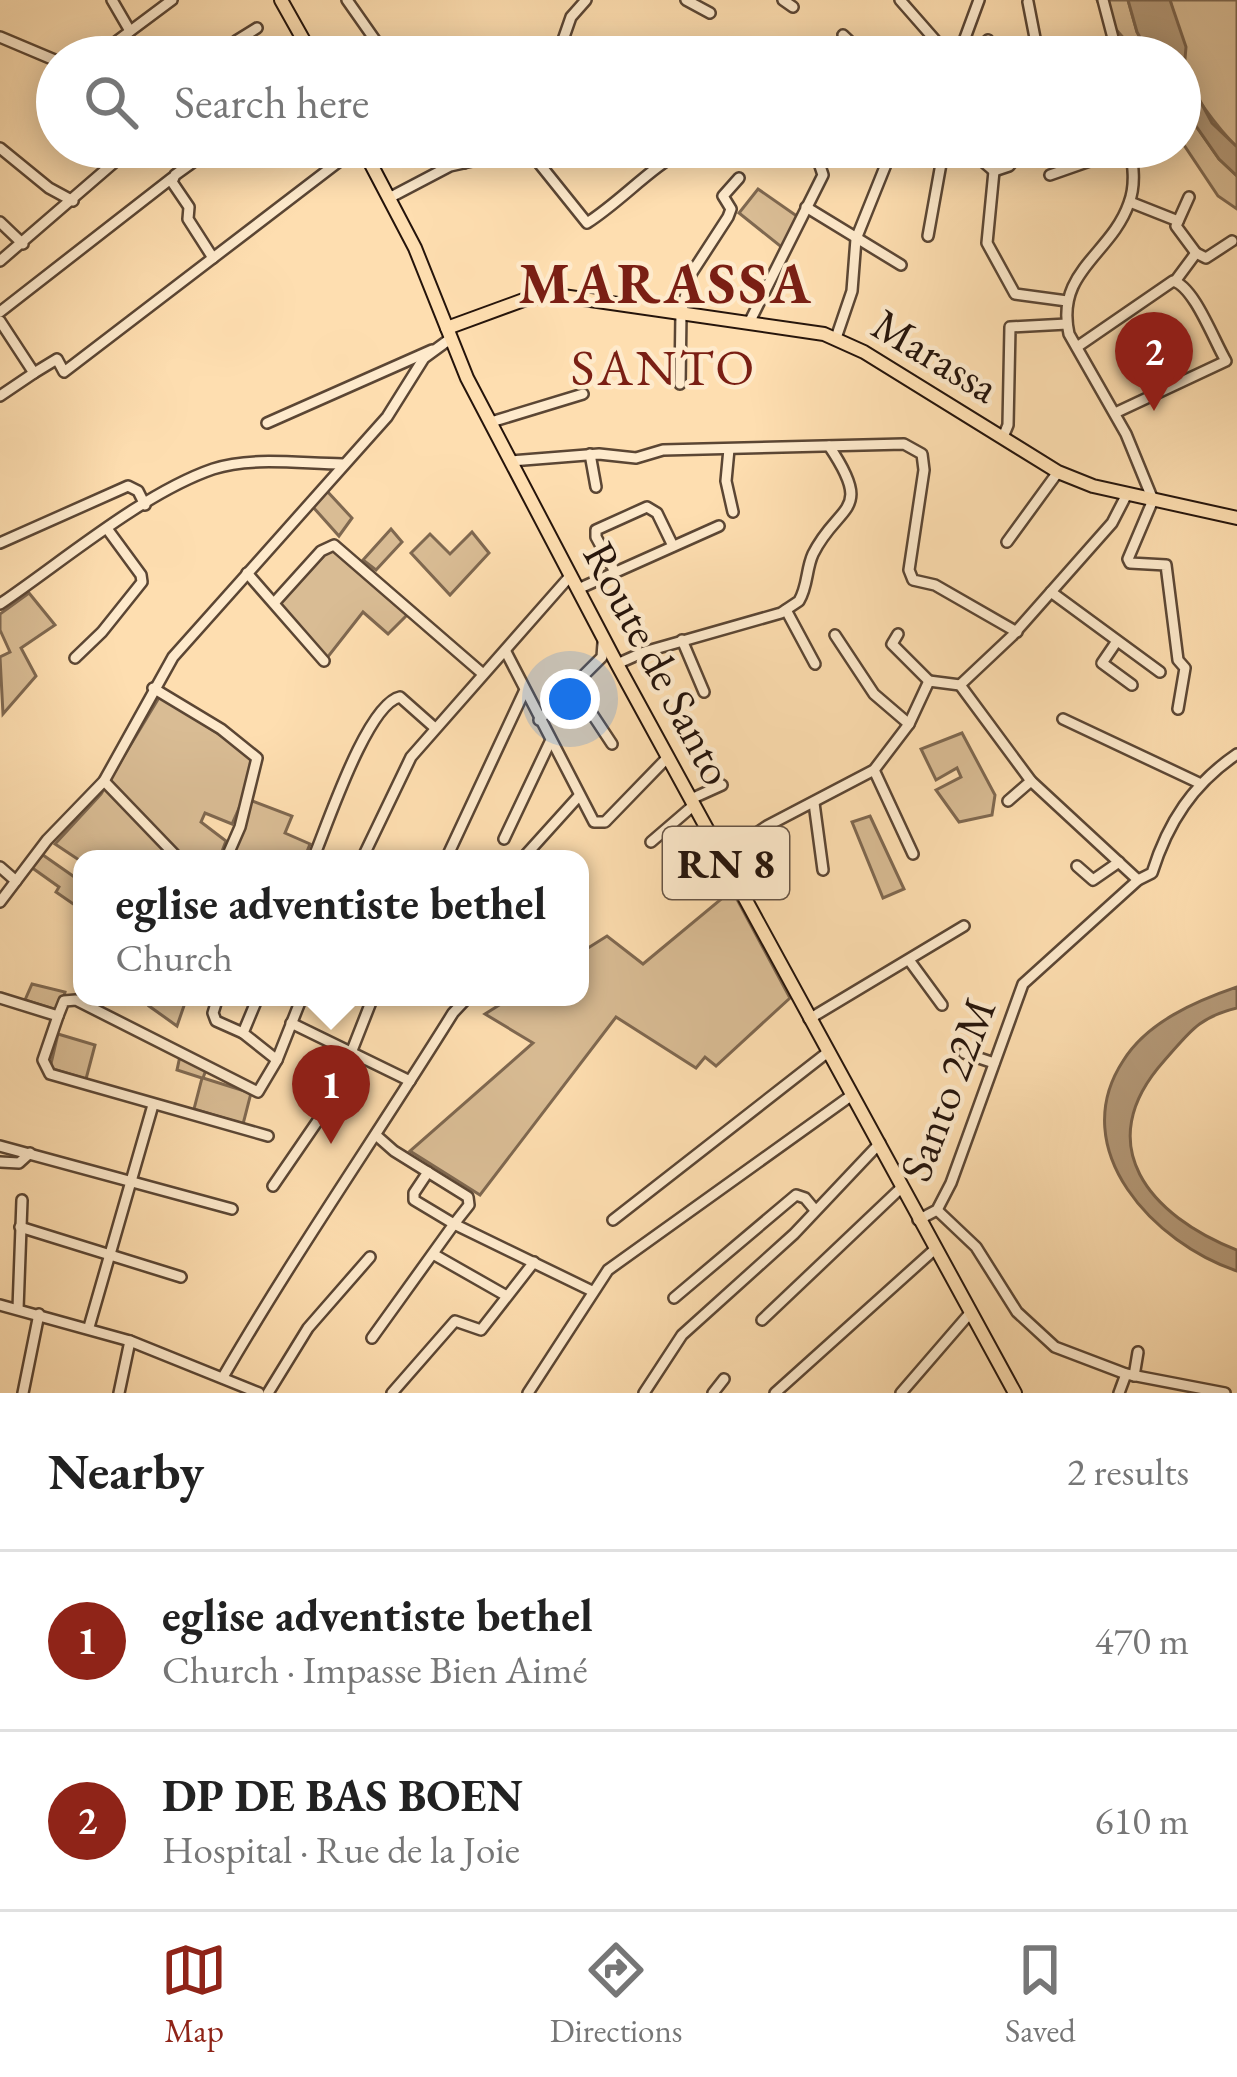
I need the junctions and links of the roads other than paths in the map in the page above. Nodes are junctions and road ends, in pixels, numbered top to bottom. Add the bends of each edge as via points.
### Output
1 (112, 0) edge
2 (172, 0) edge
3 (281, 0) edge
4 (346, 0) edge
5 (586, 0) edge
6 (686, 0) edge
7 (783, 0) edge
8 (900, 0) edge
9 (980, 0) edge
10 (1103, 0) edge
11 (1028, 2) edge
12 (793, 8) dead end
13 (710, 13) dead end
14 (256, 28) dead end
15 (130, 32) junction
16 (125, 36) edge
17 (244, 36) edge
18 (301, 36) edge
19 (372, 36) edge
20 (564, 36) edge
21 (934, 36) edge
22 (964, 36) edge
23 (1034, 36) edge
24 (1112, 36) edge
25 (0, 37) edge
26 (36, 52) edge
27 (0, 148) edge
28 (110, 168) edge
29 (186, 168) edge
30 (332, 168) edge
31 (372, 168) edge
32 (446, 168) edge
33 (543, 168) edge
34 (658, 168) edge
35 (820, 168) edge
36 (885, 168) edge
37 (940, 168) edge
38 (992, 168) edge
39 (1002, 168) edge
40 (1070, 168) edge
41 (1133, 168) edge
42 (994, 170) junction
43 (1050, 175) dead end
44 (172, 178) junction
45 (739, 178) dead end
46 (1190, 197) dead end
47 (389, 198) junction
48 (74, 202) junction
49 (1130, 202) junction
50 (806, 207) junction
51 (1178, 221) junction
52 (0, 222) edge
53 (928, 236) dead end
54 (856, 239) junction
55 (1232, 242) dead end
56 (23, 244) junction
57 (1196, 253) junction
58 (213, 258) junction
59 (0, 261) edge
60 (901, 265) dead end
61 (1176, 280) junction
62 (1067, 301) junction
63 (681, 313) junction
64 (0, 317) edge
65 (749, 322) junction
66 (1067, 324) junction
67 (448, 333) junction
68 (4, 336) edge
69 (826, 339) junction
70 (1077, 347) junction
71 (432, 350) junction
72 (1232, 360) edge
73 (34, 373) junction
74 (680, 384) dead end
75 (583, 394) dead end
76 (0, 396) edge
77 (1115, 413) junction
78 (490, 422) junction
79 (267, 423) dead end
80 (1003, 437) junction
81 (829, 446) junction
82 (729, 449) junction
83 (590, 454) junction
84 (511, 461) junction
85 (344, 464) junction
86 (1058, 472) junction
87 (596, 487) dead end
88 (1127, 494) junction
89 (1153, 500) junction
90 (146, 505) junction
91 (733, 512) dead end
92 (1236, 520) edge
93 (719, 526) dead end
94 (108, 530) junction
95 (1007, 542) dead end
96 (0, 543) edge
97 (673, 546) junction
98 (614, 570) junction
99 (248, 573) junction
100 (571, 575) junction
101 (0, 588) edge
102 (578, 589) junction
103 (1051, 592) junction
104 (3, 602) edge
105 (274, 603) junction
106 (786, 610) junction
107 (602, 632) junction
108 (1016, 632) junction
109 (835, 634) dead end
110 (898, 634) dead end
111 (682, 640) junction
112 (1117, 641) junction
113 (506, 652) junction
114 (75, 658) dead end
115 (324, 661) dead end
116 (617, 664) junction
117 (815, 664) dead end
118 (1160, 671) dead end
119 (483, 674) junction
120 (929, 681) junction
121 (960, 685) junction
122 (1132, 685) dead end
123 (573, 686) junction
124 (153, 688) junction
125 (524, 692) junction
126 (704, 692) dead end
127 (1178, 709) dead end
128 (1063, 718) dead end
129 (539, 720) junction
130 (909, 724) junction
131 (435, 728) junction
132 (550, 742) junction
133 (612, 744) dead end
134 (668, 757) junction
135 (1236, 757) edge
136 (874, 770) junction
137 (104, 782) junction
138 (1031, 782) junction
139 (1199, 784) junction
140 (722, 785) dead end
141 (578, 797) junction
142 (1008, 801) dead end
143 (693, 802) junction
144 (814, 803) junction
145 (504, 838) dead end
146 (651, 842) dead end
147 (170, 850) edge
148 (230, 850) edge
149 (317, 850) edge
150 (366, 850) edge
151 (450, 850) edge
152 (530, 850) edge
153 (913, 854) dead end
154 (723, 856) junction
155 (1119, 862) junction
156 (1077, 866) dead end
157 (0, 867) edge
158 (824, 870) dead end
159 (1138, 880) junction
160 (16, 881) junction
161 (0, 902) edge
162 (964, 926) dead end
163 (909, 960) junction
164 (0, 998) edge
165 (73, 1000) edge
166 (942, 1005) dead end
167 (88, 1006) edge
168 (215, 1006) edge
169 (254, 1006) edge
170 (298, 1006) edge
171 (369, 1006) edge
172 (459, 1006) edge
173 (58, 1016) junction
174 (809, 1018) junction
175 (291, 1023) junction
176 (243, 1033) junction
177 (351, 1050) junction
178 (828, 1052) junction
179 (964, 1052) dead end
180 (277, 1060) junction
181 (994, 1063) junction
182 (410, 1081) junction
183 (852, 1095) junction
184 (153, 1105) junction
185 (268, 1136) dead end
186 (377, 1136) junction
187 (880, 1143) junction
188 (0, 1146) edge
189 (30, 1154) junction
190 (0, 1162) edge
191 (428, 1172) junction
192 (131, 1180) junction
193 (273, 1186) dead end
194 (902, 1186) junction
195 (22, 1200) dead end
196 (232, 1209) dead end
197 (815, 1210) junction
198 (937, 1210) junction
199 (613, 1220) dead end
200 (918, 1220) junction
201 (454, 1224) junction
202 (20, 1227) junction
203 (934, 1250) junction
204 (110, 1252) junction
205 (433, 1254) junction
206 (370, 1257) dead end
207 (534, 1262) junction
208 (181, 1276) dead end
209 (592, 1291) junction
210 (505, 1295) junction
211 (674, 1298) dead end
212 (0, 1305) edge
213 (18, 1310) junction
214 (970, 1312) junction
215 (39, 1315) junction
216 (762, 1319) dead end
217 (88, 1327) junction
218 (372, 1338) dead end
219 (130, 1341) junction
220 (1138, 1352) dead end
221 (1130, 1375) junction
222 (223, 1377) junction
223 (724, 1379) dead end
224 (648, 1388) edge
225 (23, 1393) edge
226 (119, 1393) edge
227 (264, 1393) edge
228 (392, 1393) edge
229 (528, 1393) edge
230 (664, 1393) edge
231 (713, 1393) edge
232 (775, 1393) edge
233 (901, 1393) edge
234 (1015, 1393) edge
235 (1119, 1393) edge
236 (1225, 1393) edge

1 - 15 street
2 - 15 street
3 - 18 main road
4 - 19 street
5 - 20 street
6 - 13 street
7 - 12 street
8 - 21 street
9 - 22 street
10 - 24 street
11 - 23 street
14 - 17 street
15 - 16 street
25 - 26 street
27 - 48 street
28 - 48 street
29 - 44 street
30 - 58 street
31 - 47 main road, Route de Santo / RN 8
32 - 47 street
33 - 34 street via 587,223
35 - 50 street
36 - 54 street
37 - 53 street
38 - 42 street
39 - 42 street
40 - 43 street
41 - 49 street
42 - 62 street via 987,243 1016,294
44 - 58 street
44 - 64 street
45 - 63 street via 723,196 731,209 695,262
46 - 51 street
47 - 67 main road, Route de Santo / RN 8
48 - 56 street
49 - 51 street
49 - 62 street via 1073,280
50 - 54 street
50 - 65 street
51 - 57 street
52 - 56 street
54 - 60 street
54 - 69 street via 852,291
55 - 57 street via 1206,258
56 - 59 street
57 - 61 street
58 - 73 street via 64,373 57,359
61 - 70 street
61 - 72 street
62 - 66 street
63 - 65 main road, Marassa
63 - 67 main road, Marassa via 540,296
63 - 74 street
64 - 68 street
65 - 69 main road, Marassa
66 - 70 street
66 - 80 street via 1010,328
67 - 71 street
67 - 78 main road, Route de Santo / RN 8
68 - 73 street
69 - 80 main road, Marassa
70 - 77 street
71 - 79 street
71 - 85 street
72 - 77 street
73 - 76 street
75 - 78 street
77 - 89 street
78 - 84 main road, Route de Santo / RN 8
80 - 86 main road, Marassa
81 - 82 street
81 - 106 street via 846,471 848,512 812,556 804,592
81 - 108 street via 904,444 922,454 914,580
82 - 83 street
82 - 91 street
83 - 84 street
83 - 87 street
84 - 100 main road, Route de Santo / RN 8
85 - 90 street via 214,469
85 - 99 street
86 - 88 main road, Marassa
86 - 95 street
88 - 89 main road, Marassa
88 - 103 street
89 - 92 main road, Marassa
89 - 127 street via 1128,559 1166,565 1185,668
90 - 94 street
90 - 96 street via 128,486
93 - 97 street
94 - 104 street
94 - 114 street via 142,582
97 - 98 street
97 - 98 street via 646,507 596,530
98 - 102 street
99 - 105 street
99 - 124 street
100 - 102 main road, Route de Santo / RN 8
100 - 113 street
101 - 104 street
102 - 107 main road, Route de Santo / RN 8
103 - 108 street
103 - 112 street
105 - 115 street
105 - 119 street via 334,545
106 - 111 street
106 - 117 street
107 - 116 main road, Route de Santo / RN 8
107 - 123 street via 602,657
108 - 121 street
109 - 130 street via 874,694
110 - 120 street via 892,644
111 - 116 street
111 - 126 street
112 - 118 street
112 - 122 street via 1102,663
113 - 119 street
113 - 125 street
116 - 134 main road, Route de Santo / RN 8
119 - 131 street
120 - 121 street
120 - 130 street
121 - 138 street
123 - 129 street
123 - 133 street
124 - 137 street
124 - 148 street via 257,758
125 - 129 street
125 - 151 street
128 - 139 street
129 - 132 street
130 - 136 street
131 - 149 street via 400,697 388,701
131 - 150 street via 411,757
132 - 141 street
132 - 145 street
134 - 141 street via 604,822 594,822
134 - 143 main road, Route de Santo / RN 8
135 - 139 street, Santo 22M
136 - 144 street
136 - 153 street
137 - 147 street
137 - 160 street
138 - 142 street
138 - 155 street
139 - 159 street, Santo 22M via 1165,832 1152,873
140 - 143 street
141 - 152 street
143 - 146 street
143 - 154 main road, Route de Santo / RN 8
144 - 154 street
144 - 158 street
154 - 174 main road, Route de Santo / RN 8
155 - 156 street via 1094,880
155 - 159 street
157 - 160 street
159 - 181 street, Santo 22M via 1023,984
160 - 161 street
162 - 163 street
163 - 166 street
163 - 174 street
164 - 173 street
165 - 173 street
167 - 180 street via 257,1092
168 - 176 street via 216,1021
169 - 176 street
170 - 175 street
171 - 177 street
172 - 182 street
173 - 184 street via 45,1070
174 - 178 main road, Route de Santo / RN 8
175 - 177 street
175 - 180 street
176 - 180 street
177 - 182 street
177 - 193 street via 325,1119
178 - 183 main road, Route de Santo / RN 8
178 - 199 street
179 - 181 street
181 - 198 street, Santo 22M
182 - 186 street
183 - 187 main road, Route de Santo / RN 8
183 - 209 street via 608,1270
184 - 185 street
184 - 192 street
186 - 191 street
186 - 222 street
187 - 194 main road, Route de Santo / RN 8
187 - 197 street
188 - 189 street
189 - 190 street
189 - 192 street
191 - 201 street via 414,1200
191 - 201 street via 470,1201
192 - 196 street
192 - 204 street
194 - 200 main road, Route de Santo / RN 8
194 - 216 street
195 - 202 street
197 - 211 street via 796,1195
197 - 224 street via 682,1335
198 - 200 street, Santo 22M
198 - 221 street via 1055,1347
200 - 203 main road, Route de Santo / RN 8
201 - 205 street
201 - 207 street
202 - 204 street
202 - 213 street
203 - 214 main road, Route de Santo / RN 8
203 - 232 street
204 - 208 street
204 - 217 street
205 - 210 street
205 - 218 street
206 - 227 street
207 - 209 street
207 - 210 street
209 - 229 street
210 - 228 street via 481,1330 454,1322
212 - 213 street
213 - 215 street
214 - 233 street
214 - 234 main road, Route de Santo / RN 8
215 - 217 street
215 - 225 street
217 - 219 street
219 - 222 street
219 - 226 street
220 - 221 street
221 - 235 street
221 - 236 street
222 - 227 street
223 - 231 street
224 - 230 street

